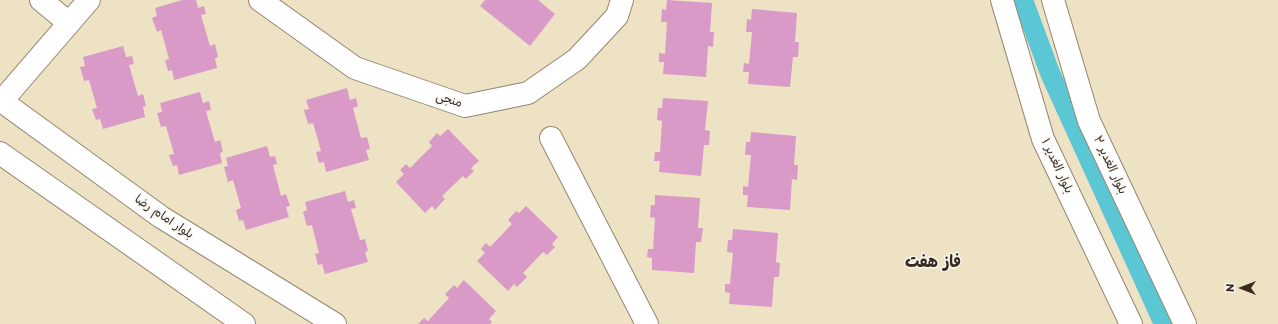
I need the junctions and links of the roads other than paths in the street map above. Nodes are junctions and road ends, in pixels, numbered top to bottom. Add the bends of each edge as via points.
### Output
1 (41, 0) edge
2 (88, 0) edge
3 (260, 0) edge
4 (622, 0) edge
5 (1002, 0) edge
6 (1053, 0) edge
7 (69, 23) junction
8 (1, 101) edge
9 (551, 138) dead end
10 (0, 153) edge
11 (244, 324) edge
12 (335, 324) edge
13 (648, 324) edge
14 (1131, 324) edge
15 (1185, 324) edge

1 - 7 street
2 - 7 street
3 - 4 street, منجی via 355,68 465,106 528,92 577,59 617,16
5 - 14 street, بلوار الغدیر ۱ via 1043,138
6 - 15 street, بلوار الغدیر ۲ via 1089,121
7 - 8 street
8 - 12 street, بلوار امام رضا via 162,218
9 - 13 street
10 - 11 street

